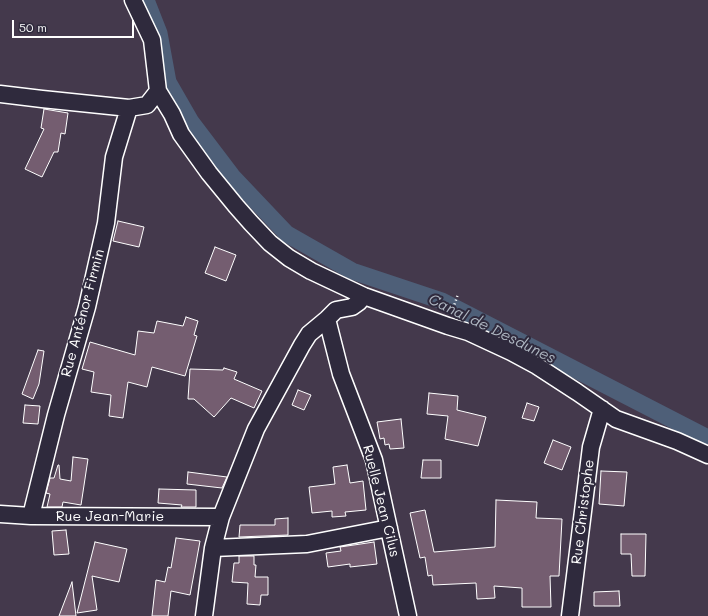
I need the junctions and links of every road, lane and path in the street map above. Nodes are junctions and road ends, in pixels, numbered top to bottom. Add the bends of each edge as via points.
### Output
1 (133, 0) edge
2 (158, 91) junction
3 (0, 94) edge
4 (129, 108) junction
5 (364, 296) junction
6 (327, 319) junction
7 (602, 409) junction
8 (708, 455) edge
9 (0, 514) edge
10 (31, 516) junction
11 (221, 518) junction
12 (389, 528) junction
13 (213, 548) junction
14 (204, 616) edge
15 (408, 616) edge
16 (570, 616) edge

1 - 2 street via 152,40
2 - 4 street via 147,105
2 - 5 street via 182,134 209,173 270,242 289,258 311,271
3 - 4 street
4 - 10 street, Rue Anténor Firmin via 114,156 106,223 87,307
5 - 6 street via 352,307 336,310
5 - 7 street via 468,332 504,349 537,366
6 - 11 street via 309,334 256,429
6 - 12 street, Ruelle Jean Cilus via 341,374 374,460
7 - 8 street via 616,419
7 - 16 street, Rue Christophe via 592,447
9 - 10 street, Rue Jean-Marie
10 - 11 street, Rue Jean-Marie
11 - 13 street
12 - 13 street via 307,544
12 - 15 street, Ruelle Jean Cilus
13 - 14 street

